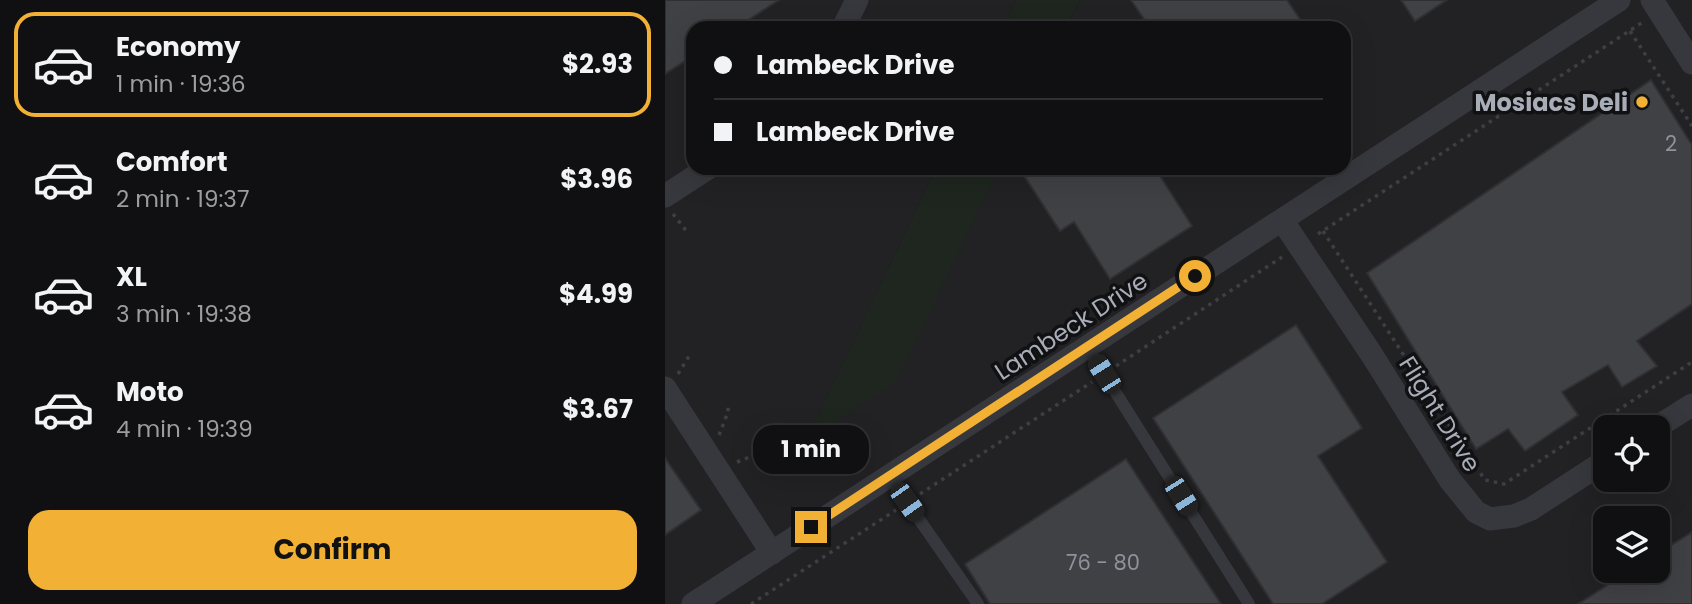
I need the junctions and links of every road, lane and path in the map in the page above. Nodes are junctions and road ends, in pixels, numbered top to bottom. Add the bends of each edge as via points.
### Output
1 (857, 0) edge
2 (1619, 0) edge
3 (1655, 6) edge
4 (846, 21) edge
5 (1630, 31) junction
6 (1692, 63) edge
7 (1692, 126) edge
8 (698, 175) edge
9 (1351, 175) edge
10 (1351, 175) edge
11 (665, 197) edge
12 (665, 205) edge
13 (1282, 220) junction
14 (1323, 231) junction
15 (688, 233) dead end
16 (1300, 246) junction
17 (1087, 347) junction
18 (691, 353) dead end
19 (1692, 362) edge
20 (1104, 374) junction
21 (668, 383) edge
22 (728, 405) dead end
23 (1692, 405) edge
24 (1670, 419) edge
25 (703, 447) junction
26 (1593, 469) edge
27 (889, 476) junction
28 (907, 502) junction
29 (772, 552) junction
30 (693, 604) edge
31 (751, 604) edge
32 (978, 604) edge
33 (1249, 604) edge

1 - 4 street
2 - 10 street, Lambeck Drive
3 - 5 path
3 - 6 street
5 - 7 path
5 - 14 path
8 - 11 street
9 - 13 street, Lambeck Drive
12 - 15 path
13 - 16 street, Flight Drive
13 - 17 street, Lambeck Drive
14 - 16 path
14 - 19 path via 1485,480 1504,484
16 - 20 path
16 - 26 street, Flight Drive via 1450,480 1476,512 1490,519 1514,516
17 - 20 lane
17 - 27 street, Lambeck Drive
18 - 21 path
20 - 28 path
20 - 33 lane
21 - 25 street
22 - 25 path via 720,432
23 - 24 street
25 - 29 street
27 - 28 lane
27 - 29 street, Lambeck Drive
28 - 31 path
28 - 32 lane
29 - 30 street, Lambeck Drive

